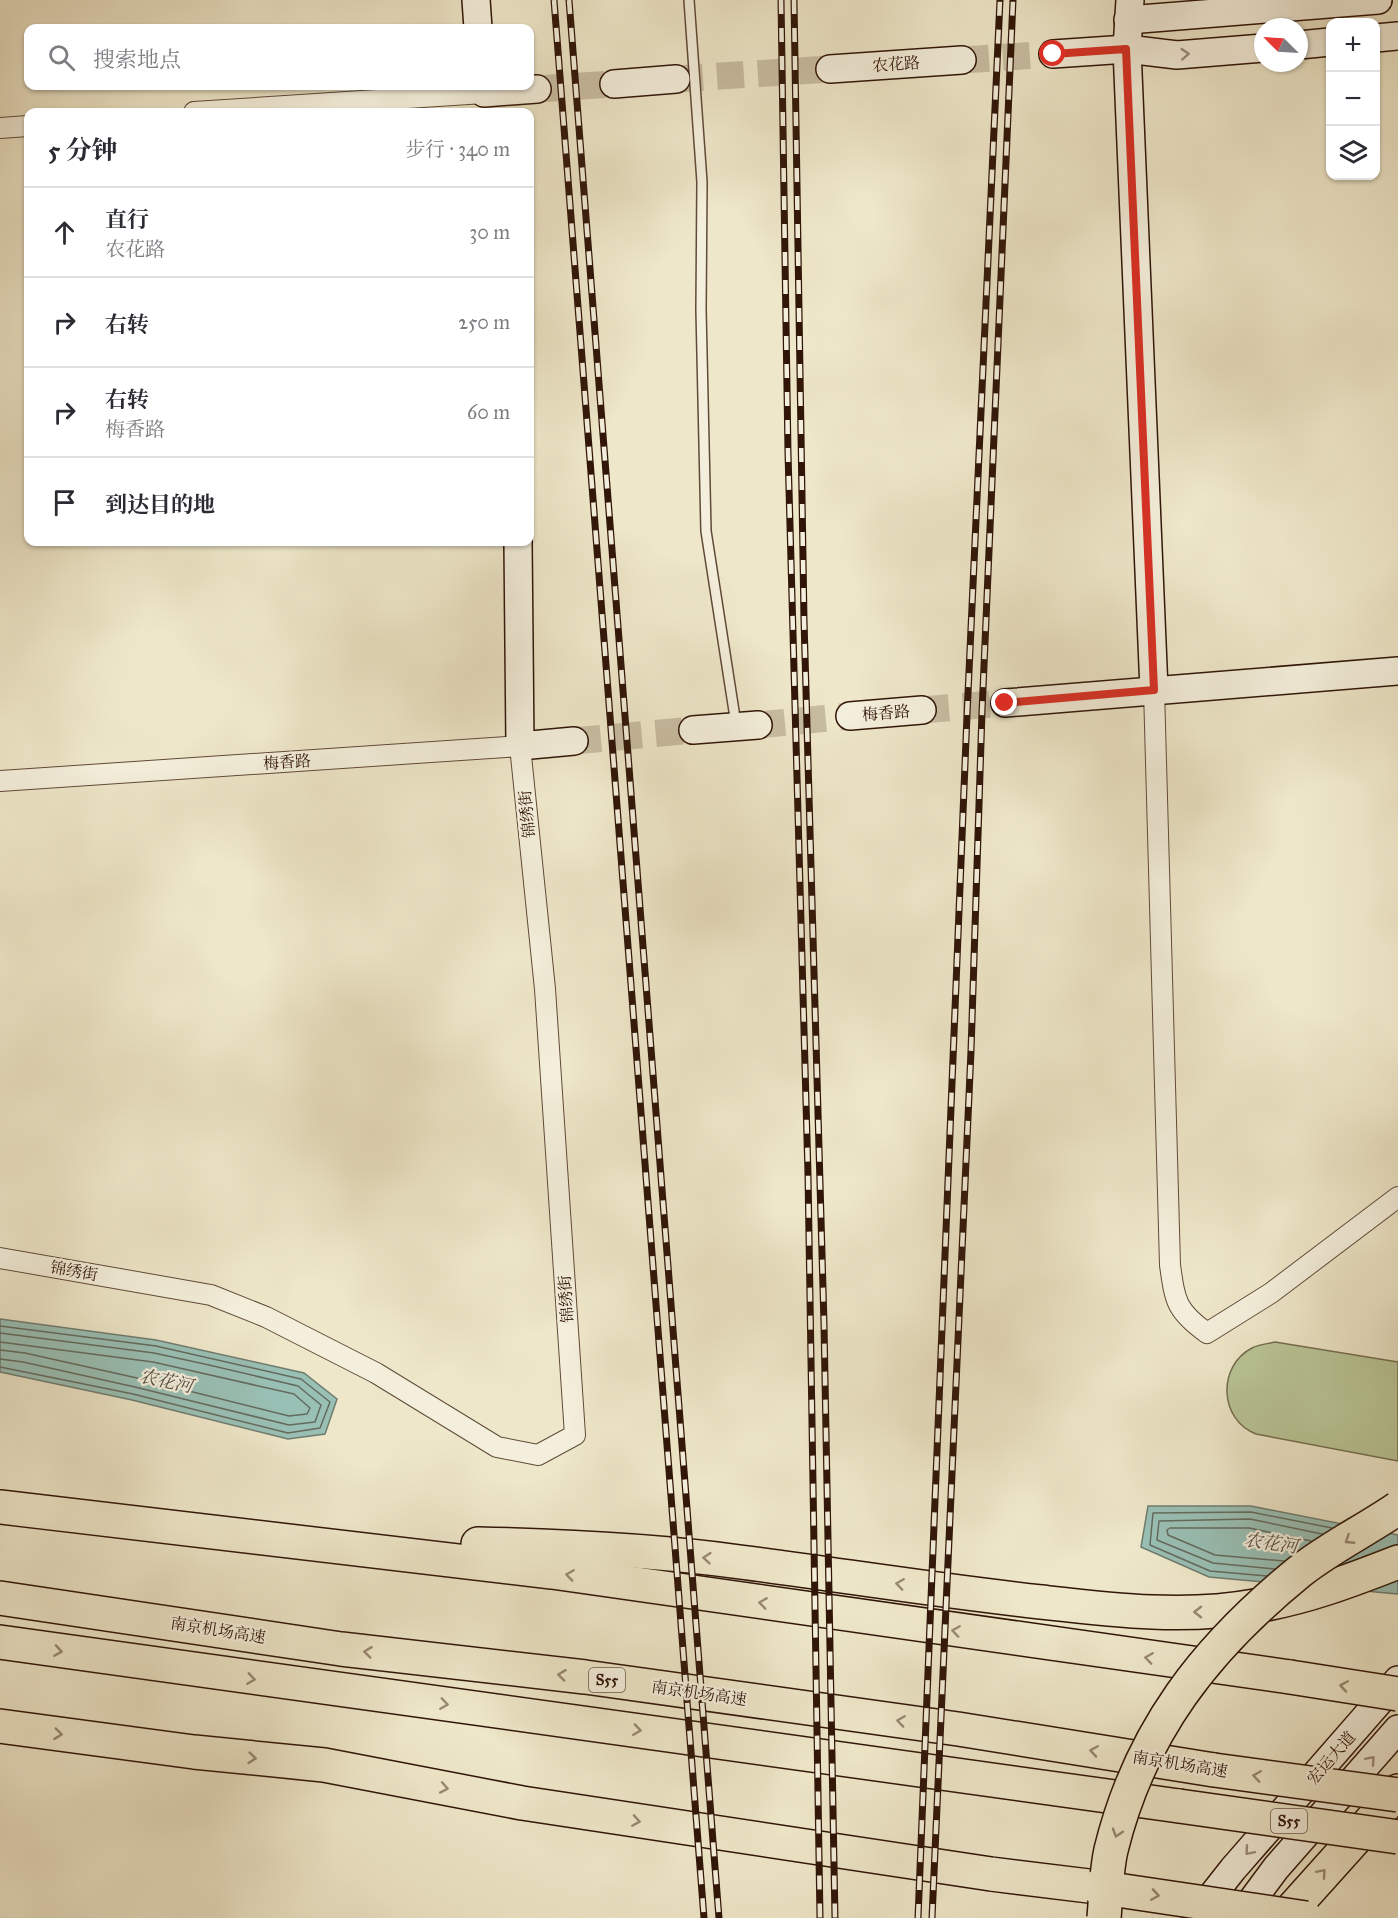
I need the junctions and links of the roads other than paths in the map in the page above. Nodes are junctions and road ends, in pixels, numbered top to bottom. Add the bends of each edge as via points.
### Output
1 (476, 0) edge
2 (689, 0) edge
3 (1378, 0) edge
4 (1129, 10) edge
5 (478, 24) edge
6 (1398, 36) edge
7 (1380, 38) edge
8 (1326, 42) edge
9 (1308, 44) edge
10 (1126, 49) junction
11 (1254, 49) edge
12 (1053, 54) tunnel mouth
13 (962, 60) tunnel mouth
14 (830, 69) tunnel mouth
15 (676, 80) tunnel mouth
16 (614, 84) tunnel mouth
17 (534, 89) edge
18 (537, 89) tunnel mouth
19 (530, 90) tunnel mouth
20 (484, 97) edge
21 (271, 108) edge
22 (24, 126) edge
23 (0, 128) edge
24 (518, 546) edge
25 (1398, 671) edge
26 (1154, 690) junction
27 (1005, 703) tunnel mouth
28 (922, 710) tunnel mouth
29 (850, 716) tunnel mouth
30 (747, 726) joint
31 (693, 730) tunnel mouth
32 (574, 741) tunnel mouth
33 (520, 746) junction
34 (0, 781) edge
35 (1398, 1197) edge
36 (0, 1258) edge
37 (0, 1507) edge
38 (1398, 1508) edge
39 (266, 1538) junction
40 (1398, 1562) edge
41 (0, 1598) edge
42 (0, 1642) edge
43 (1398, 1680) edge
44 (1398, 1694) edge
45 (0, 1726) edge
46 (1398, 1730) edge
47 (1398, 1793) edge
48 (1398, 1836) edge
49 (1104, 1918) edge
50 (1194, 1918) edge
51 (1239, 1918) edge
52 (1284, 1918) edge
53 (1306, 1918) edge

1 - 5 street
2 - 30 lane via 702,182 706,531
3 - 4 street
4 - 10 street
6 - 7 street
8 - 9 street
10 -> 11 street via 1177,55
10 - 12 street
10 - 26 street
13 - 14 street, 农花路
15 - 16 street
17 - 18 street
19 - 20 street
20 - 21 street
22 - 23 street
24 - 33 street, 锦绣街
25 - 26 street
26 - 27 street
26 - 35 street via 1174,1296 1186,1318 1207,1333 1271,1293
28 - 29 street, 梅香路
30 - 31 street
32 - 33 street, 梅香路
33 - 34 street, 梅香路
33 - 36 street, 锦绣街 via 545,989 575,1435 538,1455 497,1447 376,1373 266,1317 211,1295
37 - 39 highway
38 -> 49 highway, bridge via 1300,1571 1219,1644 1168,1711 1136,1776 1111,1851
40 -> 39 highway via 1344,1584 1256,1606 1210,1612 1120,1611 736,1561 565,1546
44 -> 39 highway, bridge via 552,1572
47 -> 41 highway, 南京机场高速 / S55, bridge via 1214,1770 958,1729 585,1677 341,1649
42 -> 48 highway, S55, bridge
43 -> 50 street, 宏运大道
45 -> 53 highway, bridge via 324,1765 522,1803
51 -> 46 street, 宏运大道 via 1276,1869
52 -> 47 highway

